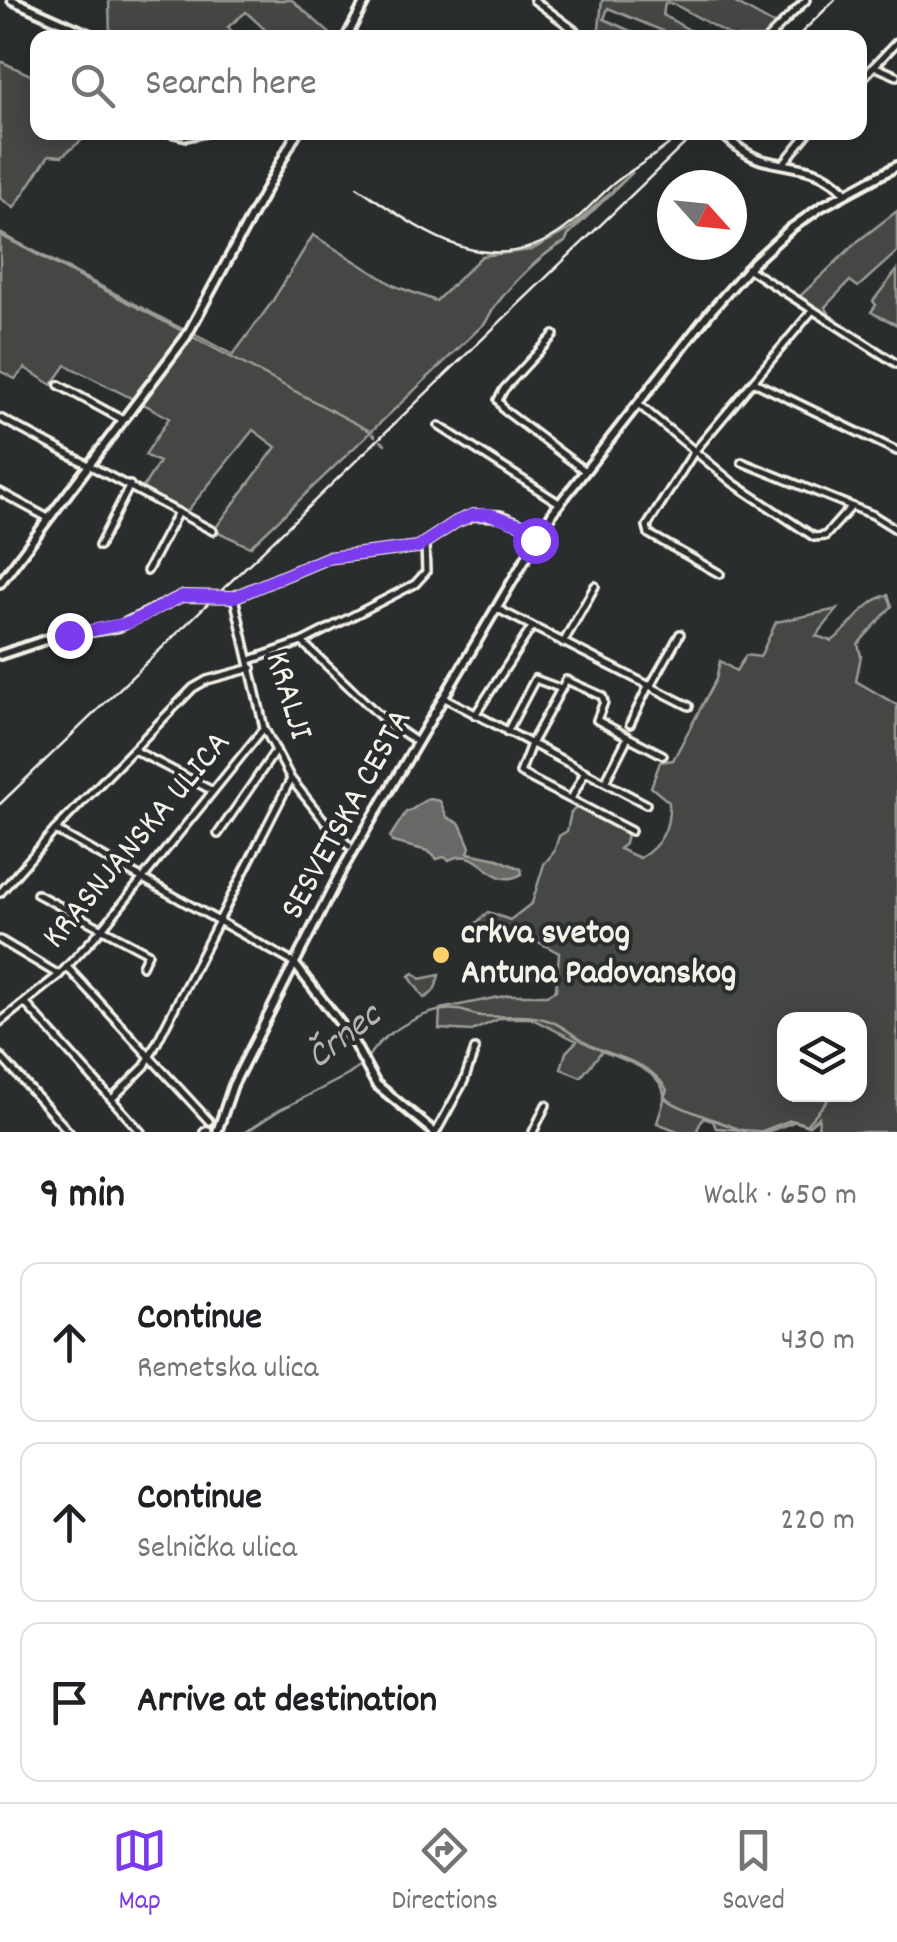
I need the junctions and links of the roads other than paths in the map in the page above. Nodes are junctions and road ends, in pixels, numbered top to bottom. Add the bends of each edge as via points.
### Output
1 (366, 0) edge
2 (534, 0) edge
3 (806, 0) edge
4 (16, 1) edge
5 (79, 30) edge
6 (350, 30) edge
7 (574, 30) edge
8 (776, 30) edge
9 (897, 42) edge
10 (874, 66) junction
11 (867, 74) edge
12 (897, 76) edge
13 (293, 140) edge
14 (731, 140) edge
15 (802, 140) edge
16 (783, 164) junction
17 (897, 166) edge
18 (844, 192) junction
19 (748, 268) junction
20 (812, 311) junction
21 (554, 335) dead end
22 (897, 364) edge
23 (754, 382) junction
24 (60, 386) dead end
25 (640, 406) junction
26 (0, 418) edge
27 (123, 420) junction
28 (439, 426) dead end
29 (897, 451) edge
30 (694, 452) junction
31 (742, 462) dead end
32 (90, 464) junction
33 (585, 470) junction
34 (130, 485) junction
35 (0, 492) edge
36 (559, 503) junction
37 (851, 507) junction
38 (178, 512) junction
39 (48, 518) junction
40 (897, 530) edge
41 (213, 531) dead end
42 (540, 532) junction
43 (425, 544) junction
44 (99, 546) dead end
45 (147, 571) dead end
46 (720, 574) dead end
47 (0, 582) edge
48 (595, 586) dead end
49 (234, 597) junction
50 (496, 608) junction
51 (532, 627) junction
52 (680, 634) dead end
53 (302, 642) junction
54 (563, 642) junction
55 (0, 656) edge
56 (251, 664) junction
57 (650, 685) junction
58 (560, 688) junction
59 (443, 697) junction
60 (689, 706) dead end
61 (476, 714) junction
62 (630, 724) dead end
63 (264, 728) junction
64 (506, 732) junction
65 (628, 737) junction
66 (416, 742) junction
67 (531, 744) junction
68 (134, 750) junction
69 (276, 750) junction
70 (663, 756) dead end
71 (585, 772) junction
72 (291, 779) junction
73 (605, 782) junction
74 (212, 791) junction
75 (571, 799) junction
76 (646, 804) dead end
77 (55, 830) junction
78 (631, 830) dead end
79 (218, 834) dead end
80 (349, 846) dead end
81 (140, 879) junction
82 (0, 893) edge
83 (37, 894) dead end
84 (219, 920) junction
85 (102, 929) junction
86 (0, 940) edge
87 (294, 964) junction
88 (142, 966) dead end
89 (67, 967) junction
90 (60, 974) junction
91 (25, 1003) junction
92 (0, 1022) edge
93 (475, 1049) dead end
94 (0, 1056) edge
95 (150, 1056) junction
96 (112, 1099) junction
97 (546, 1105) dead end
98 (209, 1121) dead end
99 (69, 1132) edge
100 (141, 1132) edge
101 (218, 1132) edge
102 (435, 1132) edge
103 (533, 1132) edge

1 - 6 street
2 - 7 street
3 - 8 street
4 - 5 street
9 - 10 street
10 - 11 street
10 - 12 street
13 - 27 street via 188,334
14 - 16 street via 752,156
15 - 16 street
16 - 18 street via 819,173
17 - 18 street, SESVETSKA CESTA
18 - 19 street, SESVETSKA CESTA
19 - 20 street
19 - 25 street, SESVETSKA CESTA
20 - 22 street
20 - 23 street
21 - 33 street via 498,400
23 - 29 street
23 - 30 street
24 - 27 street
25 - 30 street
25 - 33 street, SESVETSKA CESTA
26 - 32 street
27 - 32 street
28 - 36 street
30 - 37 street via 814,537 825,536
30 - 46 street via 646,528
31 - 37 street
32 - 34 street
32 - 39 street
33 - 36 street, SESVETSKA CESTA
34 - 38 street
34 - 44 street
35 - 39 street
36 - 42 street, SESVETSKA CESTA
37 - 40 street
38 - 41 street
38 - 45 street
39 - 47 street
42 - 43 street via 480,514
42 - 50 street, SESVETSKA CESTA
43 - 49 street via 327,558
43 - 53 street via 426,572 414,584
48 - 54 street
49 - 55 street via 182,596 129,623
49 - 56 street, KRALJI
50 - 51 street
50 - 59 street, SESVETSKA CESTA
51 - 54 street
51 - 61 street
52 - 57 street
53 - 56 street
53 - 66 street
54 - 57 street
56 - 63 street, KRALJI
56 - 68 street via 200,683
57 - 60 street
57 - 62 street
58 - 64 street via 533,680
58 - 65 street via 568,680 602,696 597,720
58 - 67 street
59 - 61 street
59 - 66 street, SESVETSKA CESTA
61 - 64 street
63 - 69 street, KRALJI
63 - 74 street, KRASNJANSKA ULICA
64 - 67 street
65 - 70 street
65 - 73 street
66 - 87 street, SESVETSKA CESTA
67 - 71 street
67 - 75 street via 520,773
68 - 74 street
68 - 77 street
69 - 72 street, KRALJI
69 - 79 street
71 - 73 street
71 - 75 street
72 - 80 street, KRALJI
72 - 84 street
73 - 76 street
74 - 81 street, KRASNJANSKA ULICA
75 - 78 street
77 - 81 street
77 - 82 street
81 - 84 street
81 - 85 street, KRASNJANSKA ULICA
83 - 85 street
84 - 87 street
84 - 95 street
85 - 88 street via 148,953
85 - 89 street, KRASNJANSKA ULICA
86 - 90 street
87 - 101 street, SESVETSKA CESTA via 233,1085
87 - 102 street via 380,1088
89 - 90 street, KRASNJANSKA ULICA
89 - 95 street
90 - 91 street, KRASNJANSKA ULICA
91 - 92 street, KRASNJANSKA ULICA
91 - 96 street
93 - 102 street
94 - 99 street
95 - 96 street
95 - 98 street
96 - 100 street
97 - 103 street

